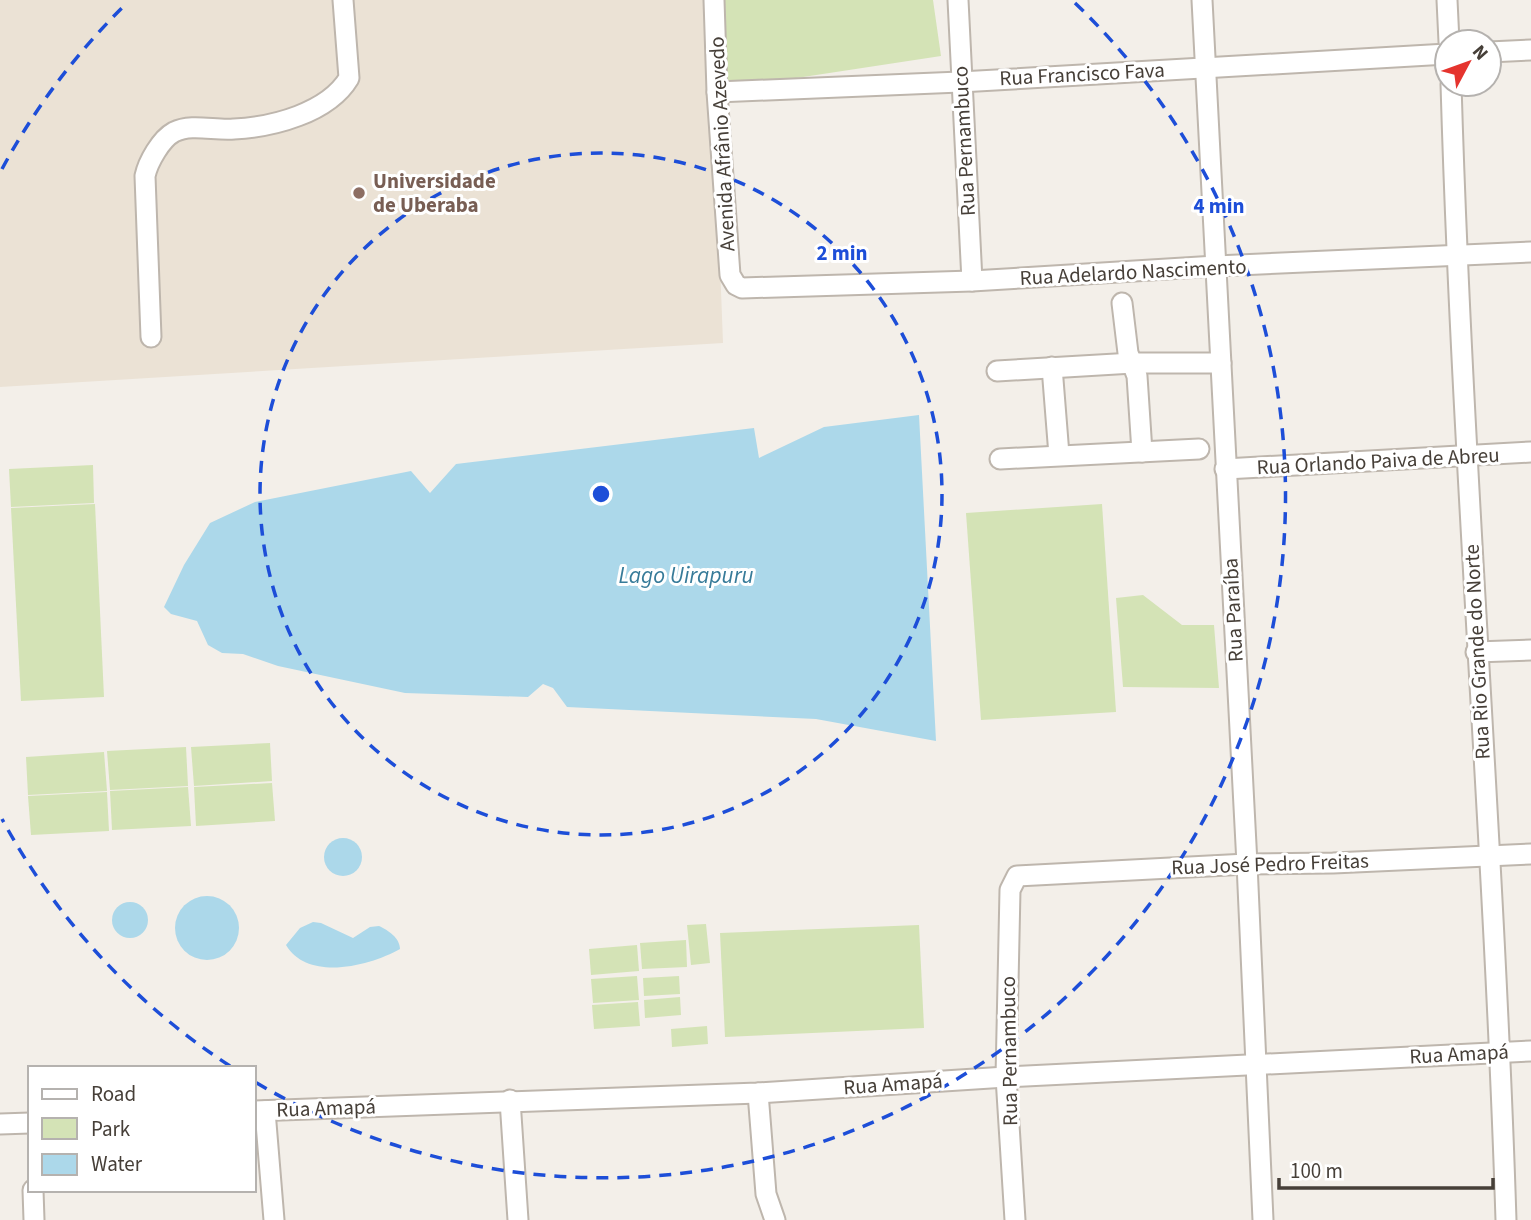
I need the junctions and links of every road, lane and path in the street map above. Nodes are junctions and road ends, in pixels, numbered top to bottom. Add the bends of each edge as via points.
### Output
1 (343, 0) edge
2 (714, 0) edge
3 (958, 0) edge
4 (1202, 0) edge
5 (1447, 0) edge
6 (1448, 28) edge
7 (1531, 50) edge
8 (1503, 51) edge
9 (1433, 55) edge
10 (1206, 67) junction
11 (960, 82) junction
12 (717, 92) junction
13 (1451, 98) edge
14 (1531, 252) edge
15 (1456, 255) junction
16 (1216, 266) junction
17 (972, 281) junction
18 (736, 285) joint
19 (1122, 303) dead end
20 (151, 337) dead end
21 (1133, 362) junction
22 (1221, 363) junction
23 (1052, 367) junction
24 (997, 370) dead end
25 (1199, 449) dead end
26 (1142, 452) junction
27 (1531, 452) edge
28 (1059, 455) junction
29 (1466, 455) junction
30 (1000, 459) dead end
31 (1225, 470) junction
32 (1531, 650) edge
33 (1476, 652) junction
34 (1531, 854) edge
35 (1490, 855) junction
36 (1247, 864) junction
37 (1012, 882) joint
38 (1531, 1051) edge
39 (1501, 1052) junction
40 (1256, 1065) junction
41 (1006, 1077) junction
42 (758, 1093) junction
43 (510, 1100) junction
44 (259, 1111) edge
45 (28, 1123) edge
46 (0, 1124) edge
47 (33, 1192) edge
48 (766, 1194) junction
49 (34, 1220) edge
50 (274, 1220) edge
51 (518, 1220) edge
52 (758, 1220) edge
53 (775, 1220) edge
54 (1015, 1220) edge
55 (1263, 1220) edge
56 (1506, 1220) edge

1 - 20 street via 349,78 329,101 266,124 233,130 187,128 173,133 148,162
2 - 12 street, Avenida Afrânio Azevedo
3 - 11 street, Rua Pernambuco
4 - 10 street, Rua Paraíba
5 - 6 street
7 - 8 street
9 - 10 street, Rua Francisco Fava
10 - 11 street, Rua Francisco Fava
10 - 16 street, Rua Paraíba
11 - 12 street, Rua Francisco Fava
11 - 17 street, Rua Pernambuco
12 - 18 street, Avenida Afrânio Azevedo via 730,275
13 - 15 street, Rua Rio Grande do Norte
14 - 15 street, Rua Adelardo Nascimento
15 - 16 street, Rua Adelardo Nascimento
15 - 29 street, Rua Rio Grande do Norte
16 - 17 street, Rua Adelardo Nascimento
16 - 22 street, Rua Paraíba
17 - 18 street, Rua Adelardo Nascimento via 748,289
19 - 21 street
21 - 22 street
21 - 23 street
21 - 26 street
22 - 31 street, Rua Paraíba
23 - 24 street
23 - 28 street
25 - 26 street
26 - 28 street
27 - 29 street, Rua Orlando Paiva de Abreu
28 - 30 street
29 - 31 street, Rua Orlando Paiva de Abreu
29 - 33 street, Rua Rio Grande do Norte
31 - 36 street, Rua Paraíba
32 - 33 street
33 - 35 street, Rua Rio Grande do Norte
34 - 35 street, Rua José Pedro Freitas
35 - 36 street, Rua José Pedro Freitas
35 - 39 street, Rua Rio Grande do Norte
36 - 37 street, Rua José Pedro Freitas via 1025,874
36 - 40 street, Rua Paraíba
37 - 41 street, Rua Pernambuco
38 - 39 street, Rua Amapá
39 - 40 street, Rua Amapá
39 - 56 street, Rua Rio Grande do Norte
40 - 41 street, Rua Amapá
40 - 55 street, Rua Paraíba
41 - 42 street, Rua Amapá
41 - 54 street, Rua Pernambuco
42 - 43 street, Rua Amapá
42 - 48 street
43 - 44 street, Rua Amapá
43 - 51 street
44 - 50 street
45 - 46 street
47 - 49 street
48 - 52 street
48 - 53 street

